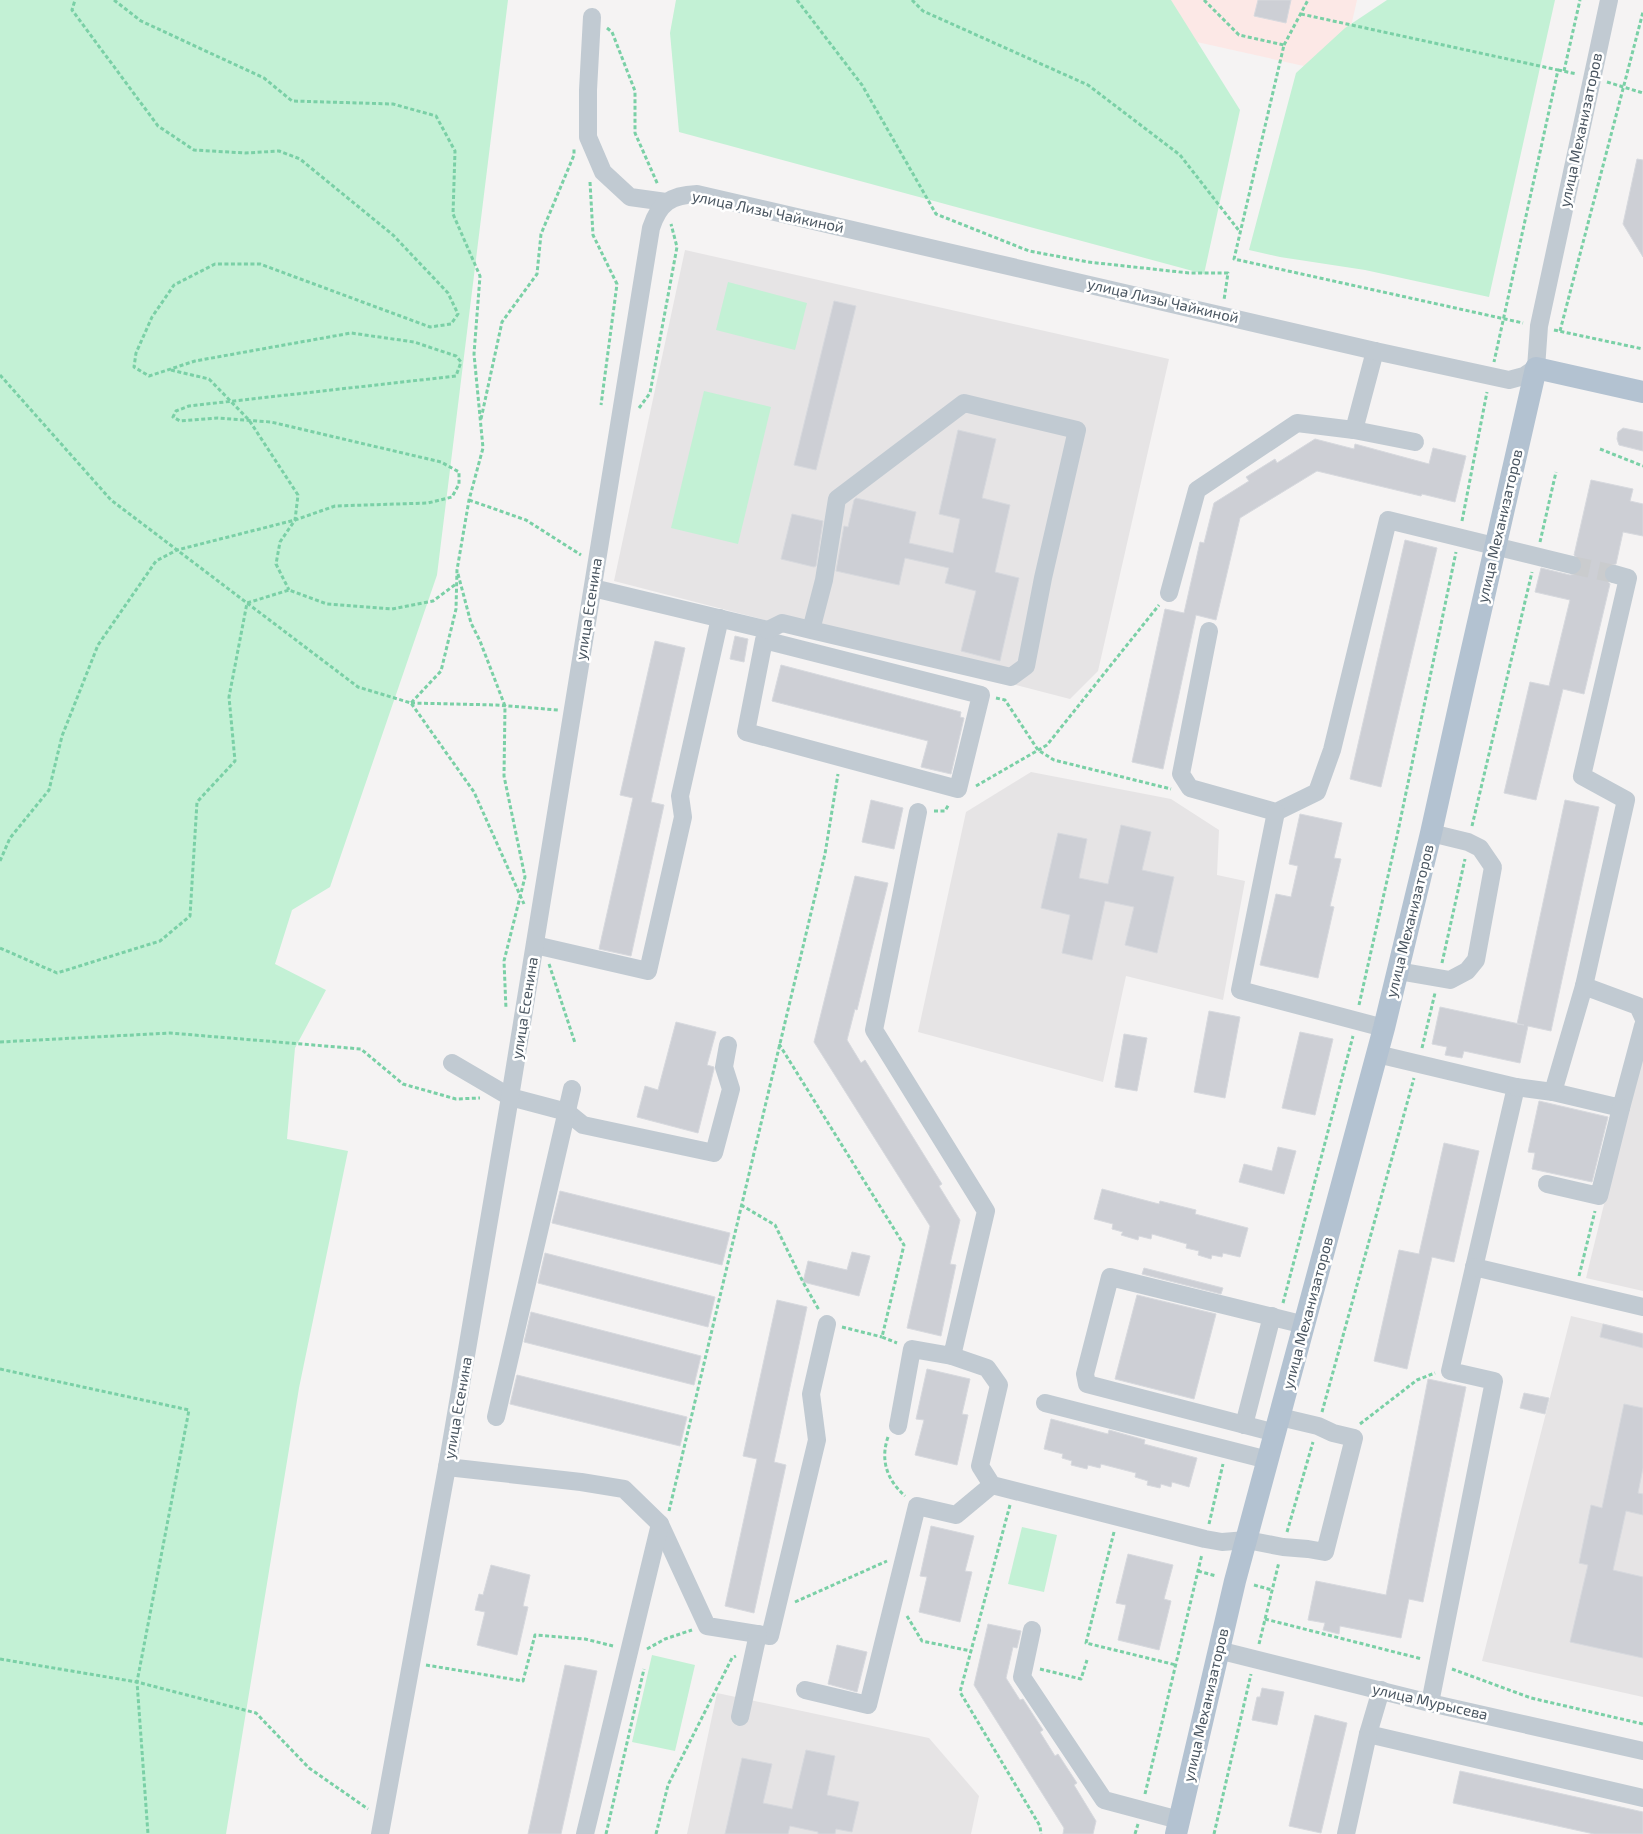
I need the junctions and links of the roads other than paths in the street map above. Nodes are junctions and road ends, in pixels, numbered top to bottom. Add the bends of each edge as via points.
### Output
1 (1609, 0) edge
2 (592, 17) road end
3 (674, 198) junction
4 (1375, 351) junction
5 (1536, 368) junction
6 (1643, 392) edge
7 (1354, 430) junction
8 (1415, 442) dead end
9 (1495, 546) junction
10 (1572, 565) tunnel mouth
11 (1628, 578) edge
12 (593, 588) junction
13 (1168, 593) road end
14 (720, 618) junction
15 (811, 630) junction
16 (1209, 631) dead end
17 (766, 635) junction
18 (918, 812) dead end
19 (1276, 812) junction
20 (1432, 833) junction
21 (538, 942) junction
22 (1398, 971) junction
23 (1584, 986) junction
24 (1643, 1017) edge
25 (1643, 1026) edge
26 (1384, 1028) junction
27 (728, 1045) dead end
28 (1377, 1054) junction
29 (452, 1063) dead end
30 (1516, 1087) junction
31 (572, 1089) dead end
32 (1552, 1092) junction
33 (510, 1098) junction
34 (1621, 1108) junction
35 (567, 1112) junction
36 (1547, 1184) dead end
37 (1474, 1267) junction
38 (1643, 1307) edge
39 (1276, 1317) junction
40 (827, 1324) road end
41 (1305, 1325) junction
42 (952, 1356) junction
43 (1045, 1403) dead end
44 (496, 1417) dead end
45 (1244, 1425) junction
46 (1278, 1425) junction
47 (898, 1426) road end
48 (1268, 1460) junction
49 (447, 1467) junction
50 (992, 1485) junction
51 (664, 1519) junction
52 (1247, 1540) junction
53 (1032, 1630) dead end
54 (757, 1640) junction
55 (1218, 1650) junction
56 (805, 1690) dead end
57 (1381, 1690) junction
58 (1430, 1702) junction
59 (740, 1716) dead end
60 (1368, 1734) junction
61 (1643, 1751) edge
62 (1643, 1798) edge
63 (381, 1827) edge
64 (1177, 1827) edge
65 (585, 1834) edge
66 (1346, 1834) edge

1 - 5 street, улица Механизаторов via 1539,326
2 - 3 street, улица Лизы Чайкиной via 588,137 604,172 630,197
3 - 4 street, улица Лизы Чайкиной via 697,194 721,199
3 - 12 street, улица Есенина via 655,214 651,228
4 - 5 street, улица Лизы Чайкиной via 1509,380
4 - 7 street
5 - 6 main road
5 - 9 main road, улица Механизаторов
7 - 8 street
7 - 13 street via 1297,424 1197,490
9 - 10 street
9 - 19 street via 1388,520 1332,750 1317,792
9 - 20 main road, улица Механизаторов
11 - 23 street via 1582,776 1626,800
12 - 14 street
12 - 21 street, улица Есенина
14 - 17 street
14 - 21 street via 680,796 683,818 648,971
15 - 15 street via 1011,678 1026,666 1078,430 964,403 837,499 824,580
15 - 17 street via 782,623
16 - 19 street via 1181,774 1190,788
17 - 17 street via 746,732 958,789 981,695
18 - 42 street via 874,1030 986,1211
19 - 26 street via 1240,990
20 - 22 main road, улица Механизаторов
20 - 22 street via 1480,848 1493,867 1476,960 1467,971 1450,980
21 - 33 street, улица Есенина
22 - 26 main road, улица Механизаторов
23 - 24 street via 1638,1006
23 - 32 street
25 - 34 street
26 - 28 main road, улица Механизаторов
27 - 35 street via 724,1066 731,1089 714,1152 583,1125
28 - 30 street
28 - 41 main road, улица Механизаторов
29 - 33 street
30 - 32 street
30 - 37 street
31 - 35 street
32 - 34 street
33 - 35 street
33 - 49 street, улица Есенина
34 - 36 street via 1599,1196
35 - 44 street
37 - 38 street
37 - 58 street via 1450,1371 1494,1381
39 - 41 street
39 - 45 street
39 - 45 street via 1110,1277 1085,1374 1086,1384
40 - 54 street via 811,1394 817,1440 770,1636
41 - 46 main road, улица Механизаторов
42 - 47 street via 912,1349
42 - 50 street via 987,1368 999,1385 980,1466
43 - 48 street
45 - 46 street
46 - 48 main road, улица Механизаторов
46 - 52 street via 1318,1426 1354,1438 1325,1552
48 - 52 main road, улица Механизаторов
49 - 51 street via 624,1489
49 - 63 street, улица Есенина
50 - 52 street via 1205,1539 1222,1542
50 - 56 street via 956,1515 917,1506 868,1705
51 - 54 street via 707,1626
51 - 65 street
52 - 55 main road, улица Механизаторов
53 - 64 street via 1022,1677 1104,1800
54 - 59 street
55 - 57 street, улица Мурысева
55 - 64 main road, улица Механизаторов
57 - 58 street, улица Мурысева
57 - 60 street
58 - 61 street, улица Мурысева
60 - 62 street
60 - 66 street

